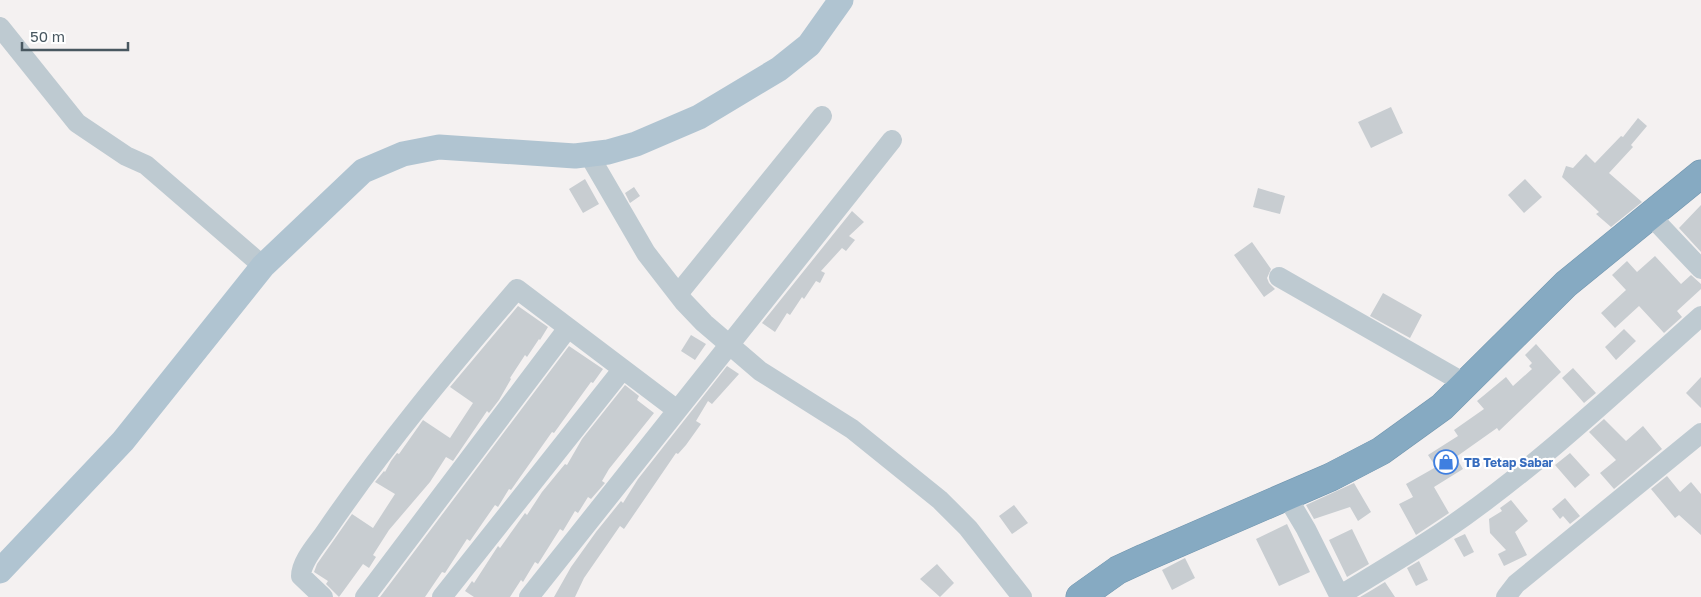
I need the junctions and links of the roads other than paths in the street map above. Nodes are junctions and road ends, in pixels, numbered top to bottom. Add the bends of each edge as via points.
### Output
1 (840, 0) edge
2 (0, 27) edge
3 (822, 116) dead end
4 (892, 140) dead end
5 (589, 155) junction
6 (1701, 174) edge
7 (1650, 215) junction
8 (263, 266) junction
9 (1701, 269) edge
10 (1279, 277) dead end
11 (678, 294) junction
12 (1701, 316) edge
13 (568, 328) junction
14 (729, 346) junction
15 (622, 370) junction
16 (1466, 384) junction
17 (677, 410) junction
18 (1701, 433) edge
19 (1287, 497) junction
20 (0, 571) edge
21 (323, 597) edge
22 (365, 597) edge
23 (442, 597) edge
24 (529, 597) edge
25 (1022, 597) edge
26 (1080, 597) edge
27 (1340, 597) edge
28 (1506, 597) edge

1 - 5 main road via 809,45 772,73 699,117 636,144
2 - 8 street via 77,123 126,156 146,165
3 - 11 street
4 - 14 street
5 - 8 main road via 562,156 458,147 403,154 363,171
5 - 11 street via 646,253
6 - 7 highway
7 - 9 street
7 - 16 highway via 1566,284
8 - 20 main road via 123,441
10 - 16 street
11 - 14 street
12 - 27 street via 1567,437 1497,492 1445,530
13 - 15 street
13 - 21 street via 517,289 452,365 374,465 306,561 301,576
13 - 22 street
14 - 17 street
14 - 25 street via 760,371 852,429 940,500 968,528
15 - 17 street
15 - 23 street
16 - 19 highway via 1417,427 1381,450
17 - 24 street
18 - 28 street via 1516,584
19 - 26 highway via 1118,570
19 - 27 street

